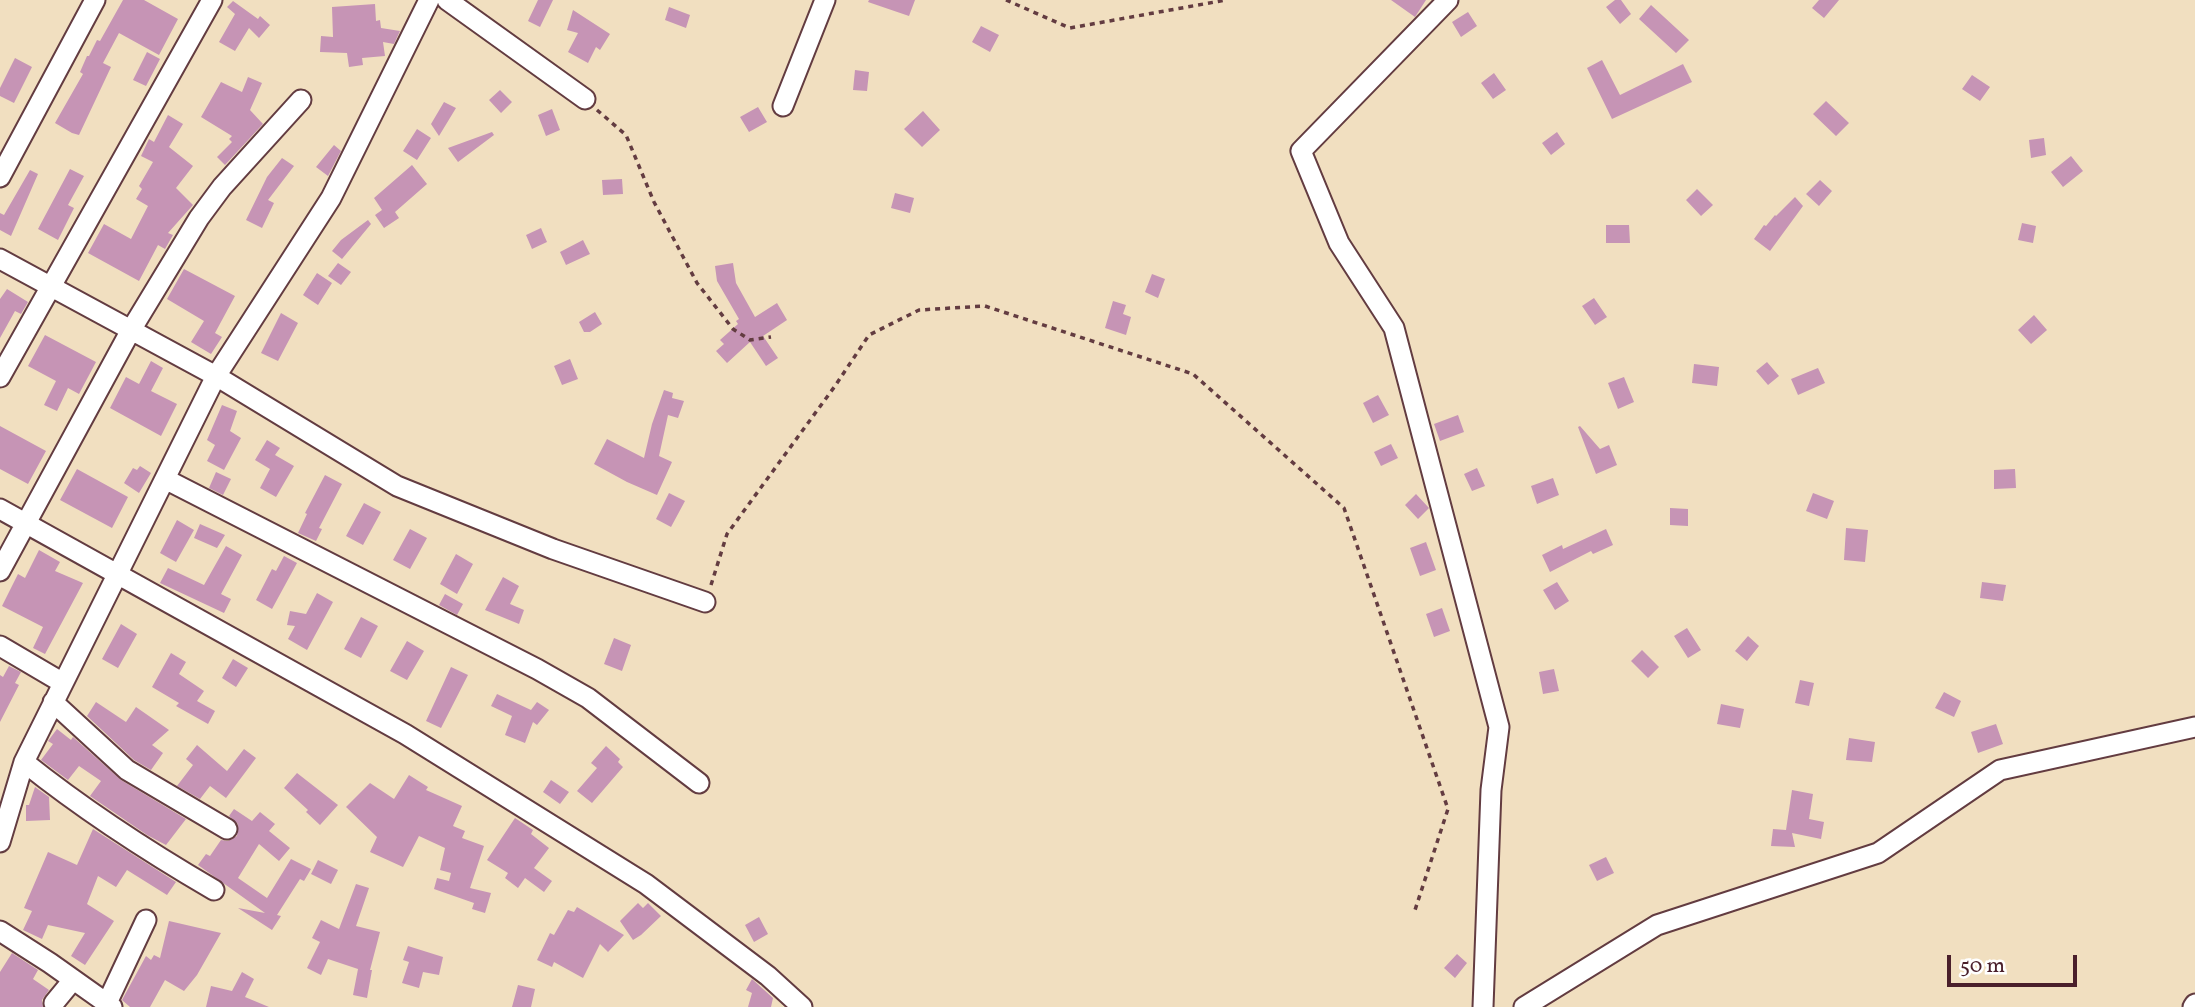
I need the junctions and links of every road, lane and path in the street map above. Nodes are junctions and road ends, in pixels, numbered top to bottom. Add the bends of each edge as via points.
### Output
1 (95, 0) edge
2 (212, 0) edge
3 (429, 0) edge
4 (447, 0) edge
5 (825, 0) edge
6 (1006, 0) edge
7 (1226, 0) edge
8 (1448, 0) edge
9 (585, 99) joint
10 (301, 100) dead end
11 (783, 106) dead end
12 (0, 177) edge
13 (0, 259) edge
14 (50, 286) junction
15 (131, 330) junction
16 (771, 337) dead end
17 (216, 376) junction
18 (0, 377) edge
19 (165, 479) junction
20 (0, 509) edge
21 (26, 523) junction
22 (0, 571) edge
23 (117, 574) junction
24 (705, 602) joint
25 (0, 646) edge
26 (63, 682) junction
27 (54, 702) junction
28 (2195, 727) edge
29 (24, 762) junction
30 (699, 783) dead end
31 (8, 788) edge
32 (227, 829) dead end
33 (0, 842) edge
34 (214, 890) dead end
35 (1415, 910) dead end
36 (146, 920) dead end
37 (0, 931) edge
38 (73, 980) junction
39 (54, 1003) dead end
40 (109, 1005) edge
41 (802, 1007) edge
42 (1483, 1007) edge
43 (1524, 1007) edge

1 - 12 street
2 - 14 street
3 - 17 street via 331,198
4 - 9 street
5 - 11 street
6 - 7 path via 1070,28
8 - 42 street via 1301,151 1339,243 1394,328 1499,727 1491,790
9 - 16 path via 626,135 697,283 733,329 750,340
10 - 15 street via 199,218
13 - 14 street
14 - 15 street
14 - 18 street
15 - 17 street
15 - 21 street
17 - 19 street
17 - 24 street via 397,486 553,550
19 - 23 street
19 - 30 street via 588,698
20 - 21 street
21 - 22 street
21 - 23 street
23 - 26 street
23 - 41 street via 405,734 646,884
24 - 35 path via 727,534 869,335 919,310 985,306 1193,374 1344,508 1448,809
25 - 26 street
26 - 27 street
27 - 29 street
27 - 32 street via 127,770
28 - 43 street via 2000,770 1878,853 1657,925
29 - 31 street
29 - 34 street via 76,803
31 - 33 street
36 - 40 street
37 - 38 street
38 - 39 street
38 - 40 street

